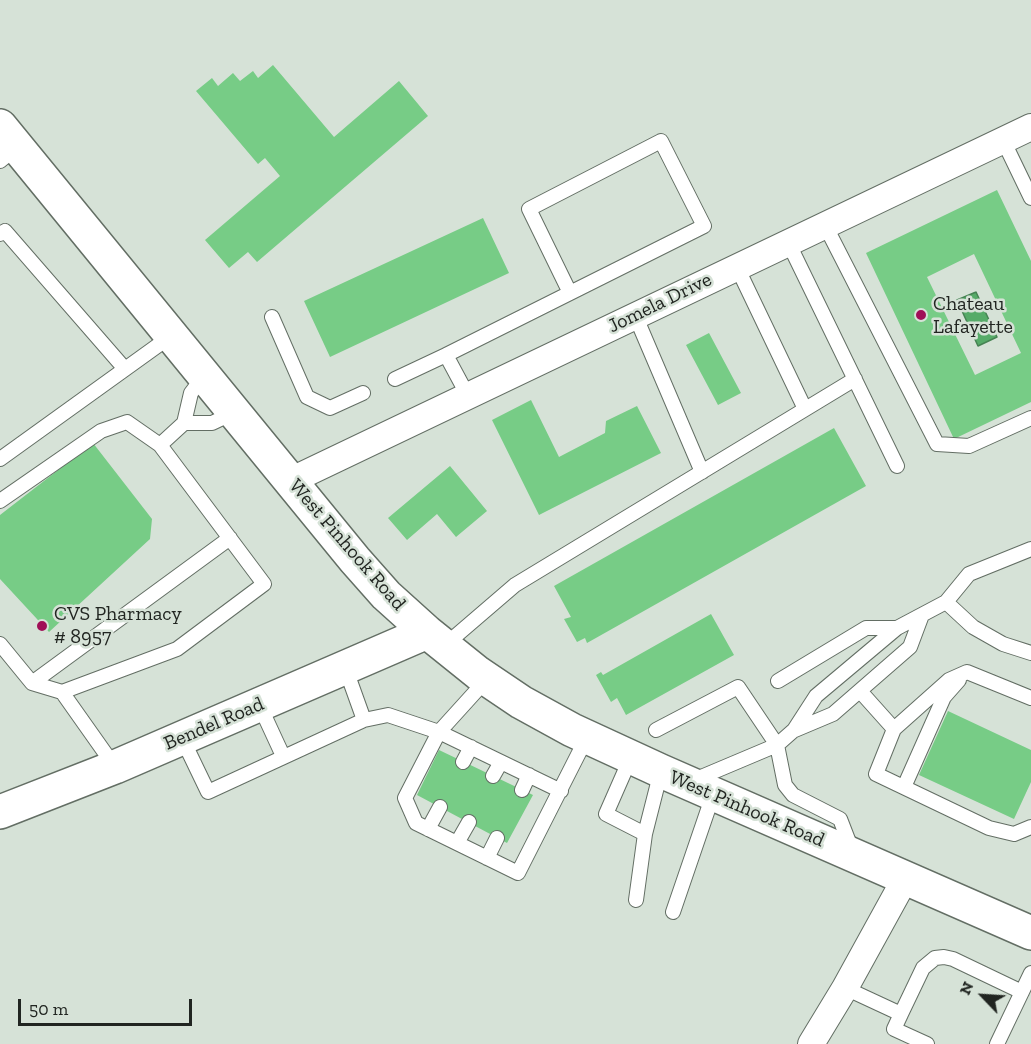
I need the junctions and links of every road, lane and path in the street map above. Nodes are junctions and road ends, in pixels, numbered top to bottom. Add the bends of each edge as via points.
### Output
1 (1031, 127) edge
2 (1003, 140) junction
3 (6, 145) edge
4 (1031, 198) edge
5 (825, 225) junction
6 (0, 234) edge
7 (788, 242) junction
8 (737, 267) junction
9 (570, 293) junction
10 (635, 315) junction
11 (272, 317) dead end
12 (171, 336) junction
13 (446, 355) junction
14 (125, 369) junction
15 (204, 376) junction
16 (395, 379) dead end
17 (855, 379) junction
18 (363, 393) dead end
19 (468, 396) junction
20 (805, 409) junction
21 (233, 413) junction
22 (1031, 418) edge
23 (184, 423) junction
24 (160, 445) junction
25 (0, 459) edge
26 (897, 466) dead end
27 (702, 472) junction
28 (290, 481) junction
29 (0, 501) edge
30 (230, 538) junction
31 (1031, 549) edge
32 (946, 602) junction
33 (922, 615) junction
34 (897, 628) junction
35 (435, 639) junction
36 (1, 646) edge
37 (1031, 653) edge
38 (345, 667) junction
39 (967, 672) junction
40 (487, 679) junction
41 (778, 681) dead end
42 (32, 683) junction
43 (860, 691) junction
44 (62, 692) junction
45 (1031, 698) edge
46 (259, 704) junction
47 (364, 720) junction
48 (894, 729) junction
49 (656, 730) dead end
50 (794, 730) junction
51 (439, 732) junction
52 (587, 736) junction
53 (182, 737) junction
54 (777, 745) junction
55 (471, 747) junction
56 (283, 756) junction
57 (631, 757) junction
58 (464, 762) dead end
59 (501, 762) junction
60 (115, 767) junction
61 (529, 775) junction
62 (493, 776) dead end
63 (687, 783) junction
64 (904, 787) junction
65 (522, 790) dead end
66 (561, 790) junction
67 (440, 807) dead end
68 (0, 812) edge
69 (469, 822) dead end
70 (1031, 826) edge
71 (428, 829) junction
72 (645, 834) junction
73 (497, 838) dead end
74 (457, 843) junction
75 (854, 855) junction
76 (487, 858) junction
77 (905, 879) junction
78 (636, 900) dead end
79 (673, 912) dead end
80 (1031, 933) edge
81 (1031, 973) edge
82 (845, 988) junction
83 (1022, 992) junction
84 (901, 1014) junction
85 (811, 1044) edge
86 (927, 1044) edge
87 (996, 1044) edge

1 - 2 street, Jomela Drive
2 - 4 lane
2 - 5 street, Jomela Drive
3 - 12 main road, West Pinhook Road
5 - 7 street, Jomela Drive
5 - 22 lane via 937,444 969,446
6 - 14 lane via 5,231
7 - 8 street, Jomela Drive
7 - 17 lane
8 - 10 street, Jomela Drive
8 - 20 lane
9 - 9 lane via 704,226 661,141 529,209
9 - 13 lane
10 - 19 street, Jomela Drive
10 - 27 lane
11 - 18 lane via 307,398 330,408
12 - 14 lane
12 - 15 main road, West Pinhook Road
13 - 16 lane
13 - 19 lane
14 - 25 lane
15 - 21 main road, West Pinhook Road
15 - 23 lane via 191,393
17 - 20 lane
17 - 26 lane
19 - 28 street, Jomela Drive
20 - 27 lane
21 - 23 lane via 212,423
21 - 28 main road, West Pinhook Road
23 - 24 lane
24 - 29 lane via 128,422 101,431
24 - 30 lane
27 - 35 lane via 515,585
28 - 35 main road, West Pinhook Road via 386,595
30 - 42 lane
30 - 44 lane via 264,584 177,649
31 - 32 lane via 969,574
32 - 33 lane
32 - 37 lane via 973,627 1003,644
33 - 34 lane
33 - 43 lane via 910,647
34 - 41 lane via 866,628
34 - 50 lane via 816,696
35 - 38 main road, Bendel Road
35 - 40 main road, West Pinhook Road
36 - 42 lane
38 - 46 main road, Bendel Road
38 - 47 lane
39 - 45 lane
39 - 48 lane via 949,680
39 - 64 lane via 944,697
40 - 51 lane
40 - 52 main road, West Pinhook Road via 521,702
42 - 44 lane
43 - 48 lane
43 - 50 lane via 833,714
44 - 60 lane
46 - 53 main road, Bendel Road
46 - 56 lane
47 - 51 lane via 388,715
47 - 56 lane
48 - 64 lane via 876,774
49 - 54 lane via 738,687
50 - 54 lane
51 - 55 lane
51 - 71 lane via 405,798 416,823
52 - 57 main road, West Pinhook Road
52 - 66 lane
53 - 56 lane via 208,792
53 - 60 main road, Bendel Road
54 - 63 lane
54 - 75 lane via 785,784 793,795 840,819
55 - 58 lane
55 - 59 lane
57 - 63 main road, West Pinhook Road
57 - 72 lane via 606,814
59 - 61 lane
59 - 62 lane
60 - 68 main road, Bendel Road
61 - 65 lane
61 - 66 lane
63 - 72 lane
63 - 75 main road, West Pinhook Road
63 - 79 lane
64 - 70 lane via 989,828 1014,834
66 - 76 lane via 518,873
67 - 71 lane
69 - 74 lane
71 - 74 lane
72 - 78 lane
73 - 76 lane
74 - 76 lane
75 - 77 main road, West Pinhook Road
77 - 80 main road, West Pinhook Road
77 - 82 street
81 - 83 lane
82 - 84 lane
82 - 85 street
83 - 84 lane via 953,959 935,958 923,968
83 - 87 lane
84 - 86 lane via 894,1029

